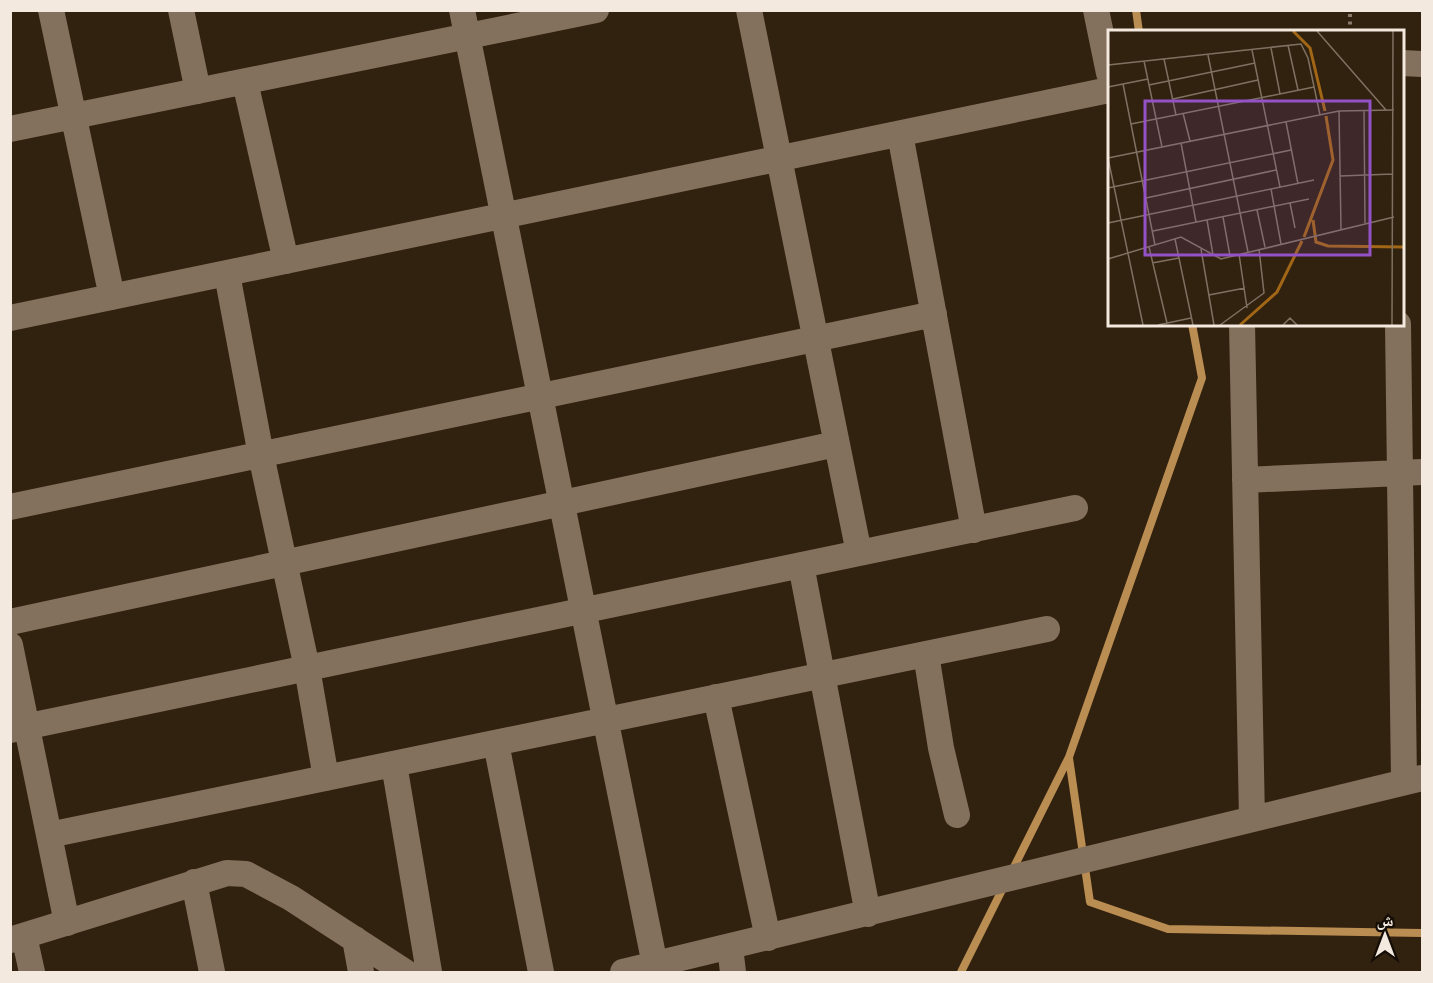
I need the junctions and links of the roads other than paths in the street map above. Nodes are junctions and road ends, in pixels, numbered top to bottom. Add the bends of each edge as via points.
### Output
1 (51, 10) edge
2 (181, 10) edge
3 (462, 10) edge
4 (597, 10) edge
5 (749, 10) edge
6 (1096, 10) edge
7 (468, 37) junction
8 (1403, 63) edge
9 (1422, 64) edge
10 (1108, 68) edge
11 (245, 82) junction
12 (1108, 90) edge
13 (198, 91) junction
14 (75, 116) junction
15 (10, 129) edge
16 (900, 134) junction
17 (779, 159) junction
18 (504, 216) junction
19 (286, 261) junction
20 (227, 273) junction
21 (112, 297) junction
22 (934, 314) junction
23 (10, 318) edge
24 (1242, 326) edge
25 (1398, 326) edge
26 (815, 339) junction
27 (540, 397) junction
28 (836, 444) junction
29 (261, 455) junction
30 (1411, 473) edge
31 (1245, 480) junction
32 (562, 503) junction
33 (10, 507) edge
34 (1075, 508) dead end
35 (974, 530) junction
36 (859, 553) junction
37 (285, 563) junction
38 (801, 566) junction
39 (583, 611) junction
40 (10, 622) edge
41 (1047, 629) dead end
42 (10, 645) edge
43 (926, 654) junction
44 (307, 668) junction
45 (823, 676) junction
46 (716, 698) junction
47 (606, 720) junction
48 (19, 728) edge
49 (496, 743) junction
50 (394, 764) junction
51 (326, 778) junction
52 (1413, 780) edge
53 (957, 815) dead end
54 (1252, 819) junction
55 (49, 834) junction
56 (194, 882) junction
57 (868, 914) junction
58 (67, 923) junction
59 (17, 938) edge
60 (768, 938) junction
61 (355, 939) junction
62 (730, 947) junction
63 (655, 965) junction
64 (32, 972) edge
65 (212, 972) edge
66 (361, 972) edge
67 (405, 972) edge
68 (429, 972) edge
69 (541, 972) edge
70 (623, 972) edge
71 (734, 972) edge

1 - 14 street
2 - 13 street
3 - 7 street
4 - 7 street
5 - 17 street
6 - 10 street
7 - 11 street
7 - 18 street
8 - 9 street
11 - 13 street
11 - 19 street
12 - 16 street
13 - 14 street
14 - 15 street
14 - 21 street
16 - 17 street
16 - 22 street
17 - 18 street
17 - 26 street
18 - 19 street
18 - 27 street
19 - 20 street
20 - 21 street
20 - 29 street
21 - 23 street
22 - 26 street
22 - 35 street
24 - 31 street
25 - 30 street
26 - 27 street
26 - 28 street
27 - 29 street
27 - 32 street
28 - 32 street
28 - 36 street
29 - 33 street
29 - 37 street
30 - 31 street
30 - 52 street
31 - 54 street
32 - 37 street
32 - 39 street
34 - 35 street
35 - 36 street
36 - 38 street
37 - 40 street
37 - 44 street
38 - 39 street
38 - 45 street
39 - 44 street
39 - 47 street
41 - 43 street
42 - 48 street
43 - 45 street
43 - 53 street via 941,748
44 - 48 street
44 - 51 street
45 - 46 street
45 - 57 street
46 - 47 street
46 - 60 street
47 - 49 street
47 - 63 street
48 - 55 street
49 - 50 street
49 - 69 street
50 - 51 street
50 - 68 street
51 - 55 street
52 - 54 street
54 - 57 street
55 - 58 street
56 - 58 street
56 - 61 street via 227,873 246,874
56 - 65 street
57 - 60 street
58 - 59 street
59 - 64 street
60 - 62 street
61 - 66 street
61 - 67 street
62 - 63 street
62 - 71 street
63 - 70 street

